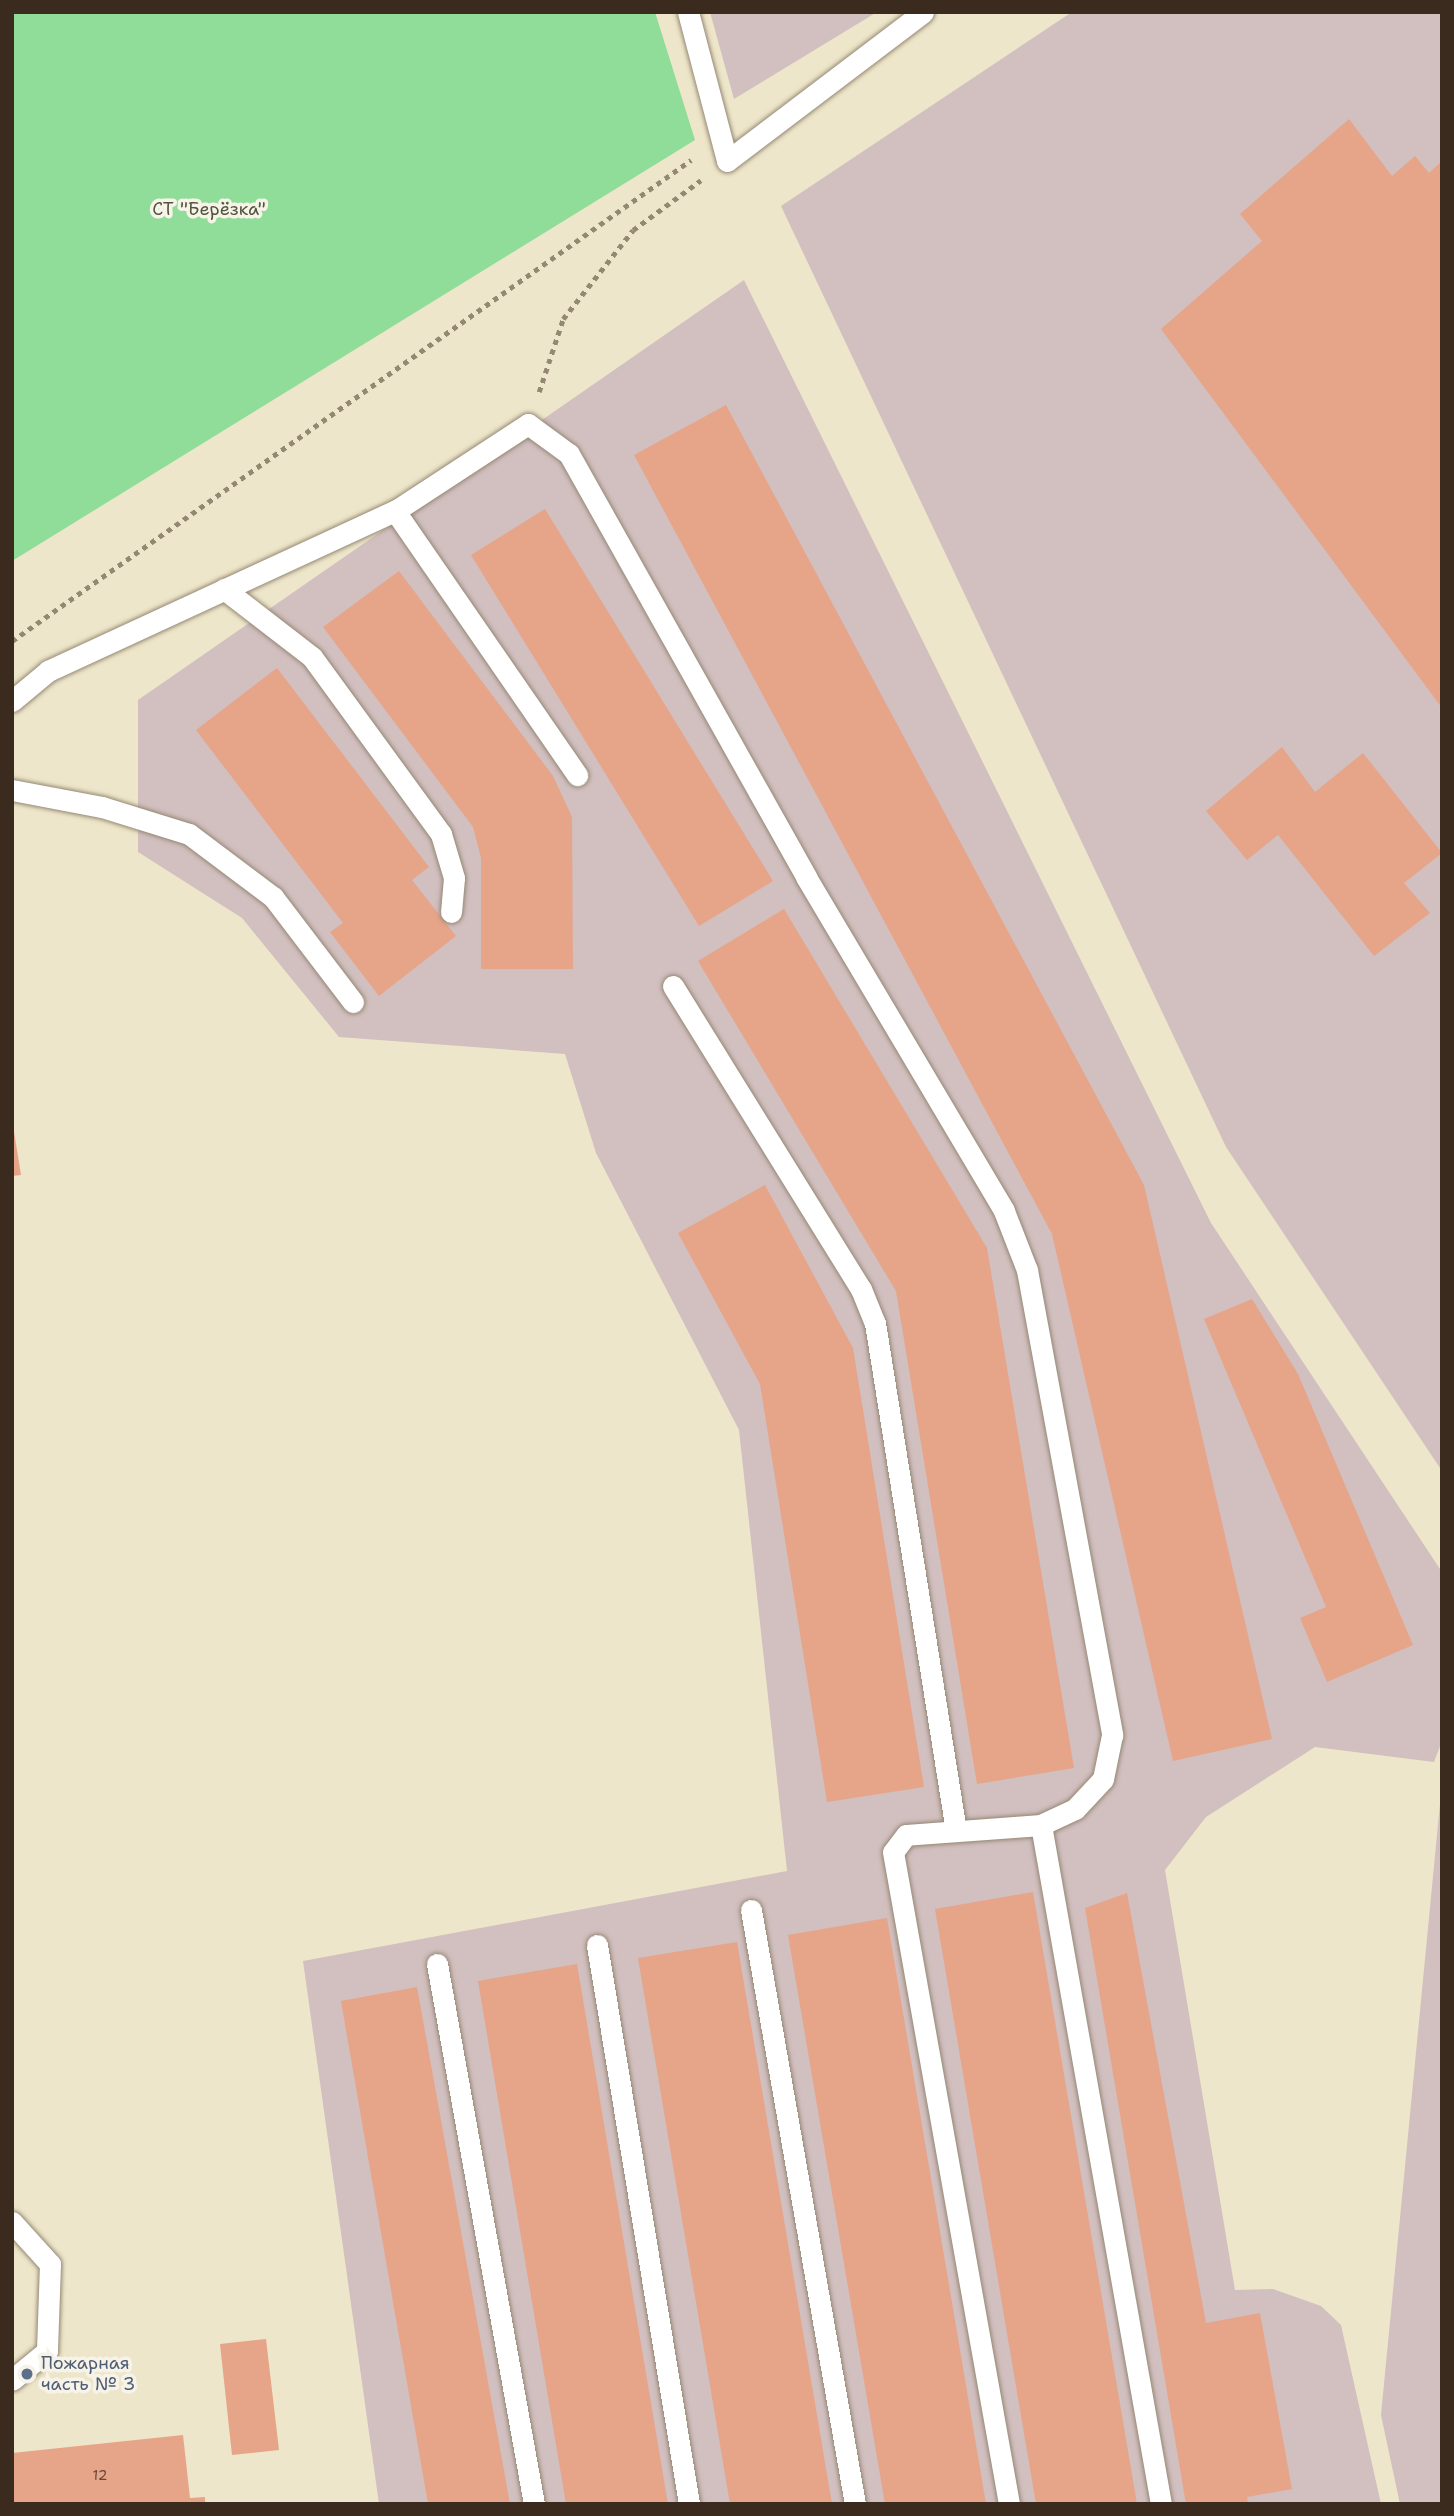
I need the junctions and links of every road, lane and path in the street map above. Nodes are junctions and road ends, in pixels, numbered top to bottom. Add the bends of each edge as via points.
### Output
1 (688, 12) edge
2 (923, 12) edge
3 (722, 139) junction
4 (727, 161) junction
5 (528, 424) junction
6 (395, 511) junction
7 (224, 589) junction
8 (12, 641) edge
9 (12, 701) edge
10 (578, 775) dead end
11 (12, 790) edge
12 (451, 912) dead end
13 (673, 986) dead end
14 (353, 1002) dead end
15 (1041, 1825) junction
16 (956, 1831) junction
17 (751, 1910) dead end
18 (597, 1945) dead end
19 (437, 1964) dead end
20 (12, 2222) edge
21 (12, 2380) edge
22 (534, 2504) edge
23 (689, 2504) edge
24 (855, 2504) edge
25 (1009, 2504) edge
26 (1161, 2504) edge

1 - 3 lane
2 - 4 lane
3 - 4 lane
3 - 8 path
4 - 5 path via 634,230 562,319
5 - 6 lane
5 - 15 lane via 569,454 807,877 1004,1211 1027,1270 1112,1735 1103,1779 1075,1809
6 - 7 lane
6 - 10 lane
7 - 9 lane via 48,671
7 - 12 lane via 312,657 441,834 454,878
11 - 14 lane via 102,807 189,834 273,897
13 - 16 lane via 862,1289 875,1323
15 - 16 lane
15 - 26 lane
16 - 25 lane via 905,1835 894,1852
17 - 24 lane
18 - 23 lane
19 - 22 lane
20 - 21 lane via 50,2264 47,2351

